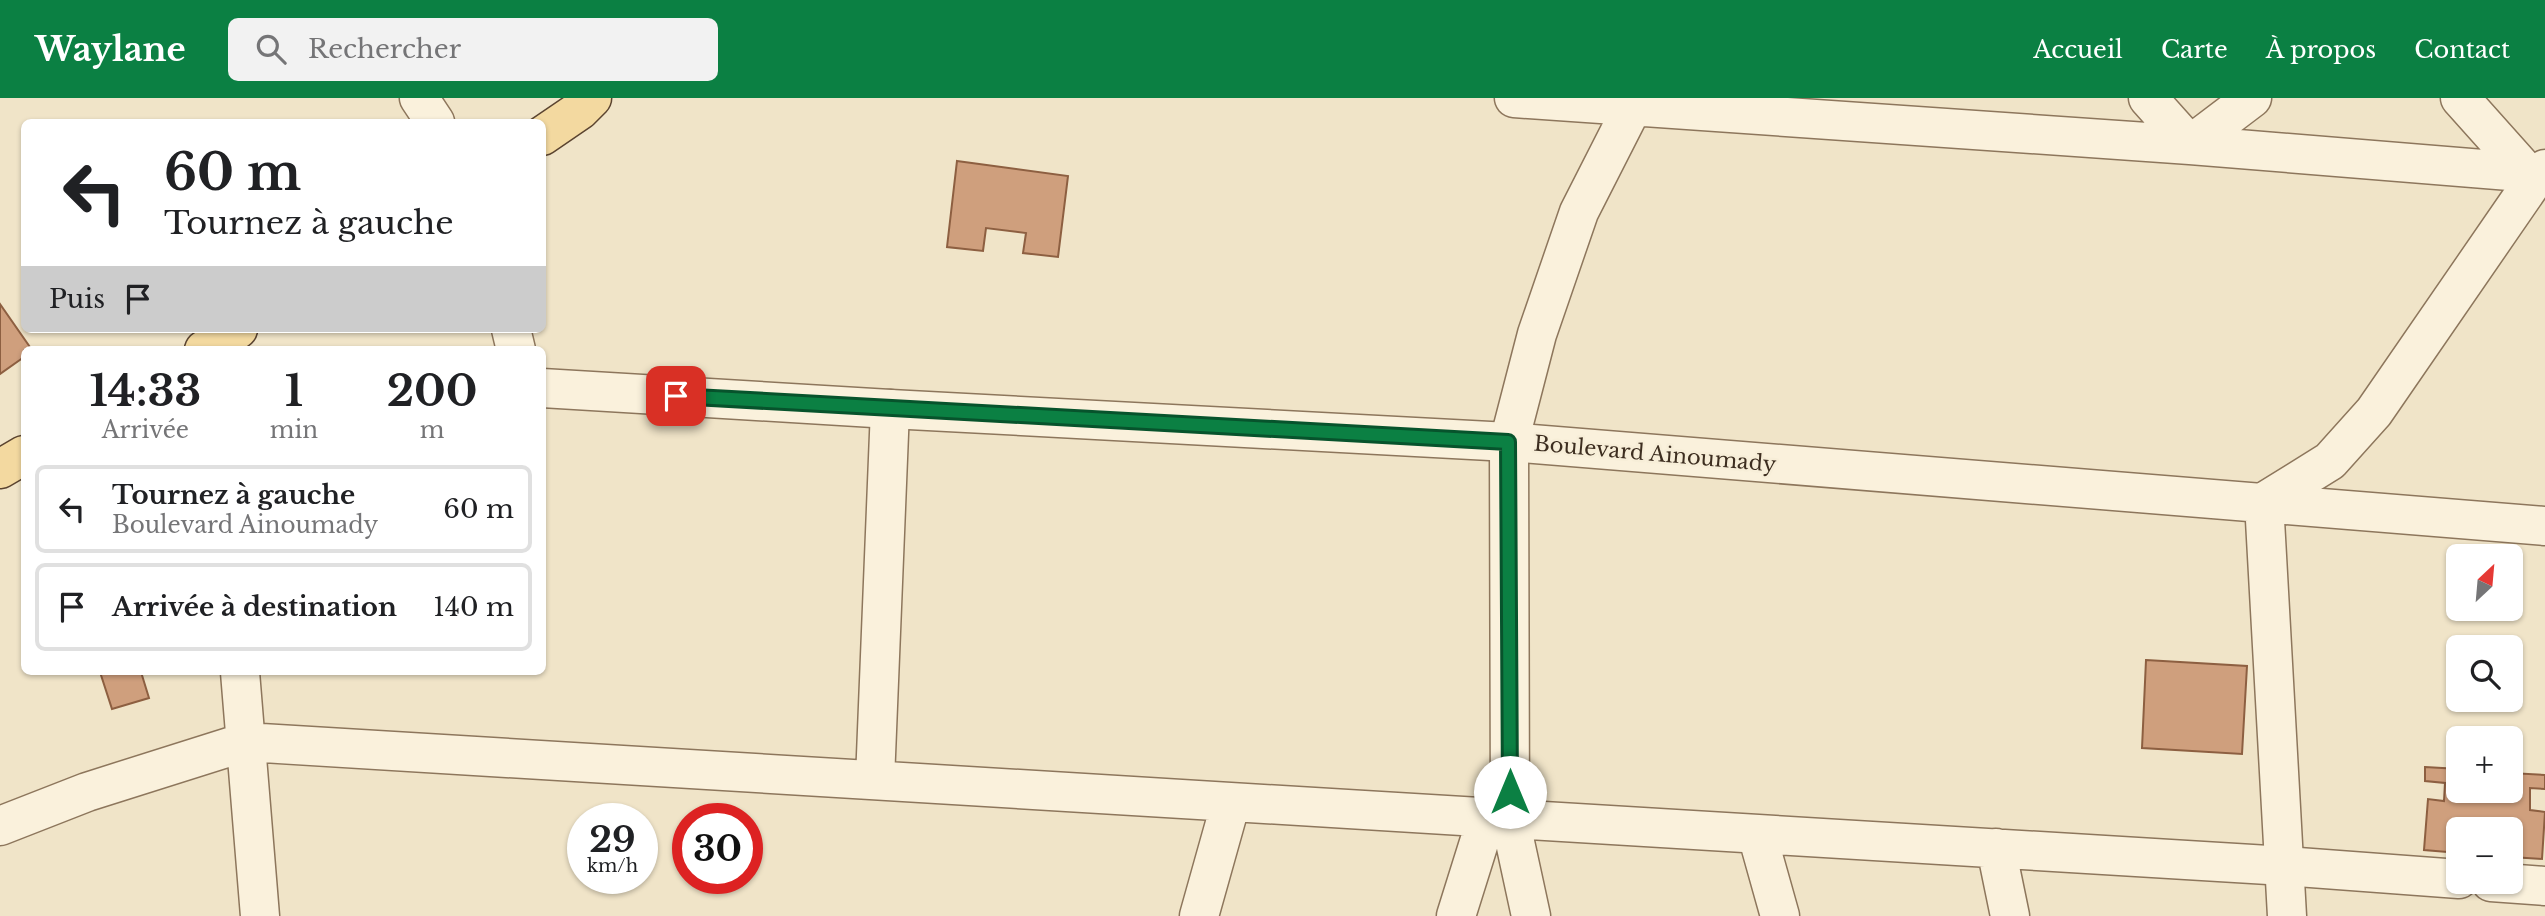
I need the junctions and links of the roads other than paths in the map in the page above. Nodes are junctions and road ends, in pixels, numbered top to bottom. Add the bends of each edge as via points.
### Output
1 (419, 98) edge
2 (592, 98) edge
3 (1514, 98) edge
4 (2148, 98) edge
5 (2252, 98) edge
6 (2460, 98) edge
7 (1634, 102) edge
8 (433, 119) edge
9 (546, 133) edge
10 (2190, 145) junction
11 (2539, 173) edge
12 (232, 333) edge
13 (210, 346) edge
14 (546, 388) edge
15 (890, 409) junction
16 (1508, 442) junction
17 (21, 457) edge
18 (0, 469) edge
19 (2264, 502) junction
20 (2545, 526) edge
21 (240, 675) edge
22 (245, 742) junction
23 (875, 780) junction
24 (1231, 802) junction
25 (1499, 818) junction
26 (0, 826) edge
27 (1757, 834) junction
28 (1996, 848) junction
29 (2285, 866) junction
30 (2446, 879) edge
31 (2523, 884) edge
32 (2545, 886) edge
33 (260, 916) edge
34 (1199, 916) edge
35 (1456, 916) edge
36 (1531, 916) edge
37 (1780, 916) edge
38 (2010, 916) edge
39 (2287, 916) edge

1 - 8 street
2 - 9 main road
3 - 7 street
4 - 10 street
5 - 10 street
6 - 11 street
7 - 10 street
7 - 16 street via 1579,212 1537,334
10 - 11 street
11 - 19 street via 2374,412 2330,461
12 - 13 main road
14 - 15 street, Boulevard Ainoumady
15 - 16 street, Boulevard Ainoumady
15 - 23 street
16 - 19 street, Boulevard Ainoumady
16 - 25 street
17 - 18 main road
19 - 20 street, Boulevard Ainoumady
19 - 29 street
21 - 22 street
22 - 23 street
22 - 26 street via 87,792
22 - 33 street
23 - 24 street
24 - 25 street
24 - 34 street
25 - 27 street
25 - 35 street
25 - 36 street
27 - 28 street
27 - 37 street
28 - 29 street
28 - 38 street
29 - 30 street
29 - 39 street
31 - 32 street

